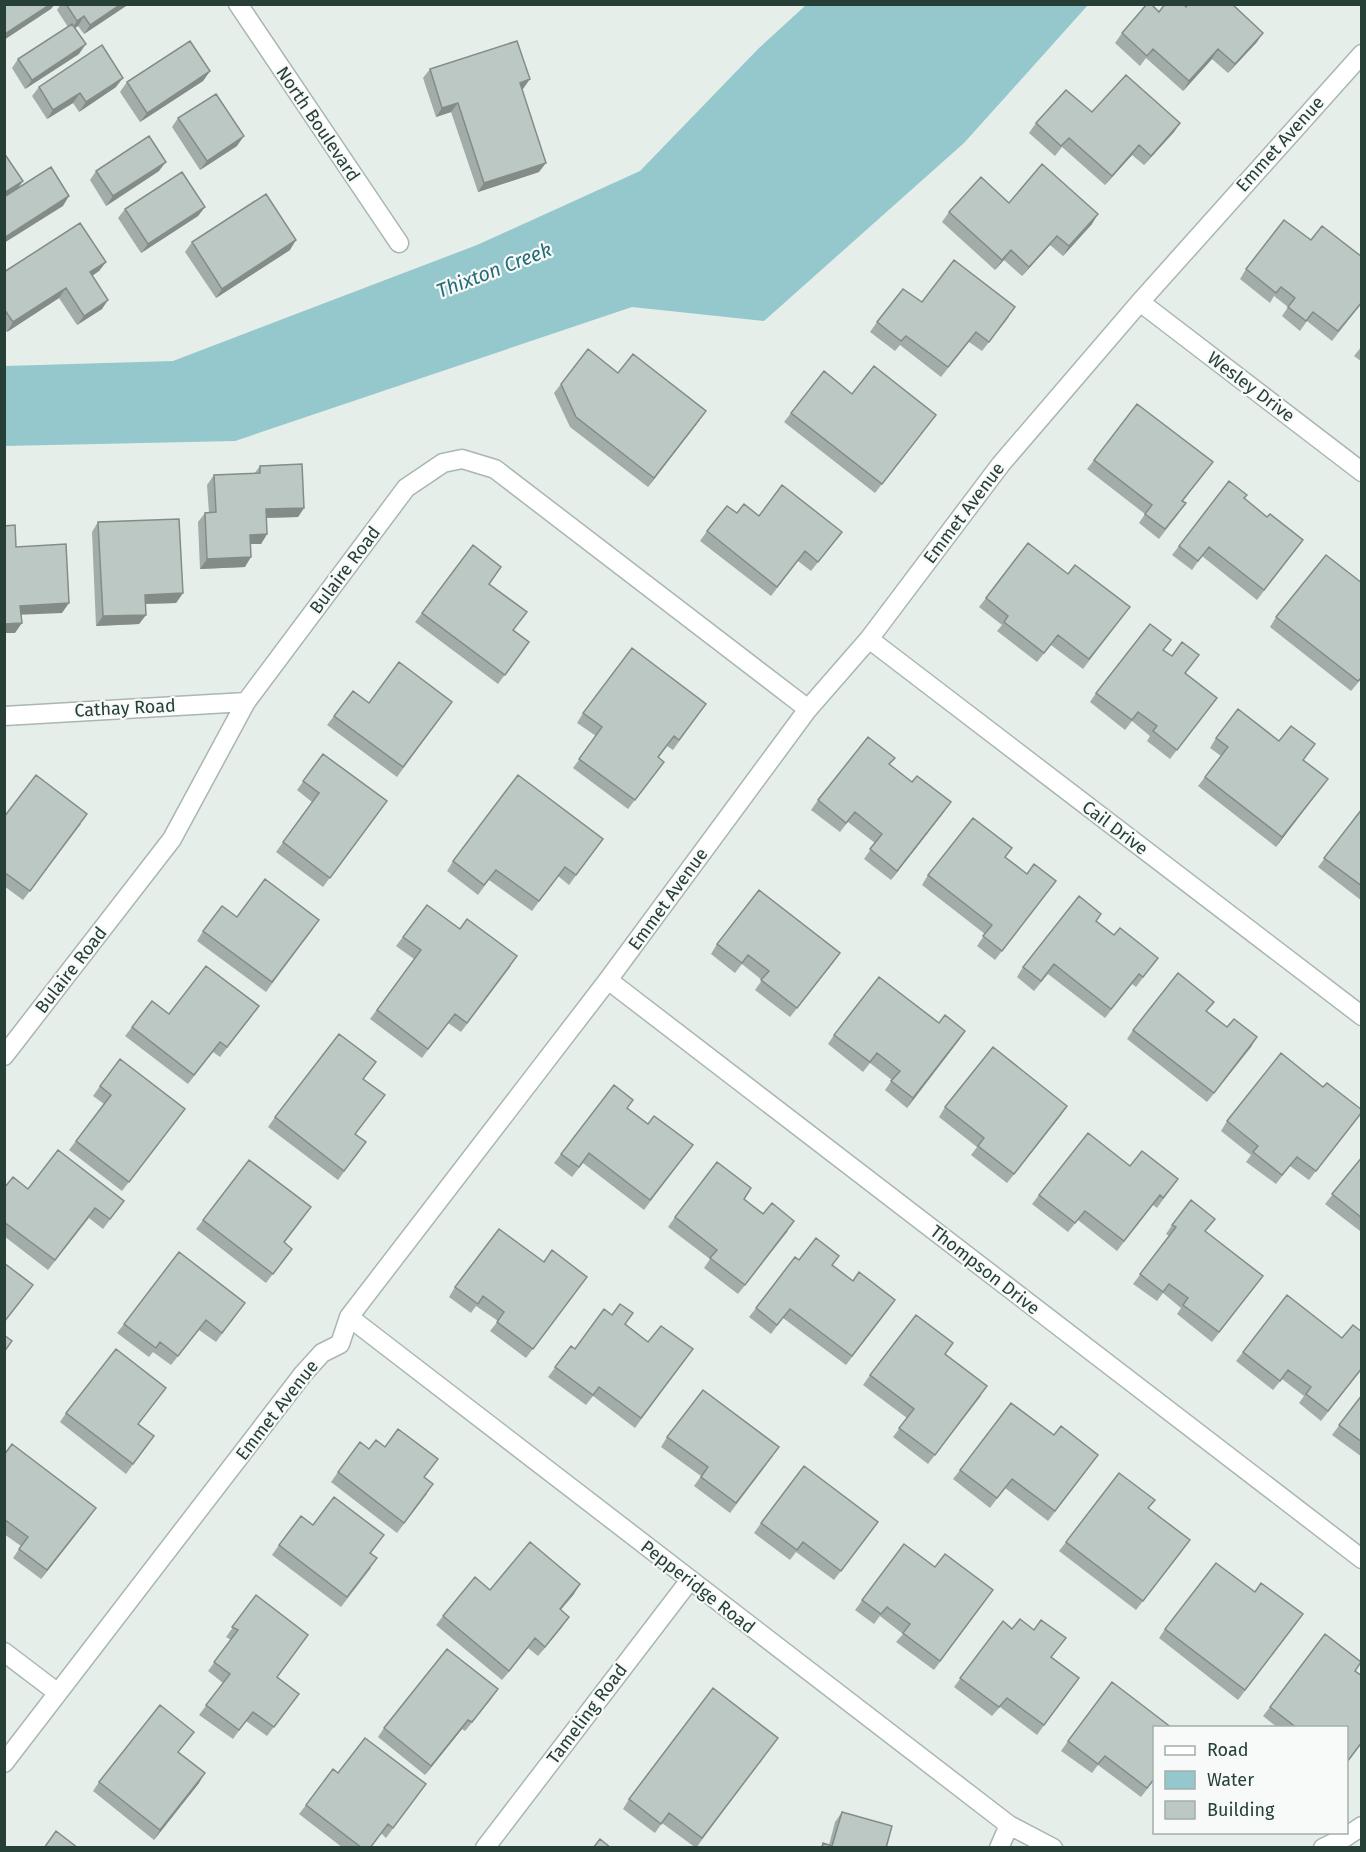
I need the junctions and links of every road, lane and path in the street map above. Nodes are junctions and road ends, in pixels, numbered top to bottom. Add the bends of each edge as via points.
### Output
1 (238, 4) edge
2 (1362, 54) edge
3 (399, 243) dead end
4 (1140, 302) junction
5 (1362, 472) edge
6 (869, 639) junction
7 (246, 702) junction
8 (808, 709) junction
9 (4, 716) edge
10 (608, 980) junction
11 (1362, 1016) edge
12 (4, 1056) edge
13 (349, 1317) junction
14 (1362, 1559) edge
15 (690, 1581) junction
16 (4, 1652) edge
17 (58, 1693) junction
18 (4, 1763) edge
19 (1009, 1825) junction
20 (1362, 1826) edge
21 (485, 1848) edge
22 (999, 1848) edge
23 (1053, 1848) edge
24 (1323, 1848) edge

1 - 3 street, North Boulevard
2 - 4 street, Emmet Avenue
4 - 5 street, Wesley Drive
4 - 6 street, Emmet Avenue via 1000,464
6 - 8 street, Emmet Avenue
6 - 11 street, Cail Drive
7 - 8 street, Bulaire Road via 406,488 443,463 462,459 495,469
7 - 9 street, Cathay Road
7 - 12 street, Bulaire Road via 172,839
8 - 10 street, Emmet Avenue
10 - 13 street, Emmet Avenue
10 - 14 street, Thompson Drive
13 - 15 street, Pepperidge Road
13 - 17 street, Emmet Avenue via 340,1344 322,1353 303,1374
15 - 19 street, Pepperidge Road
15 - 21 street, Tameling Road
16 - 17 street
17 - 18 street, Emmet Avenue
19 - 22 street
19 - 23 street, Pepperidge Road
20 - 24 street

